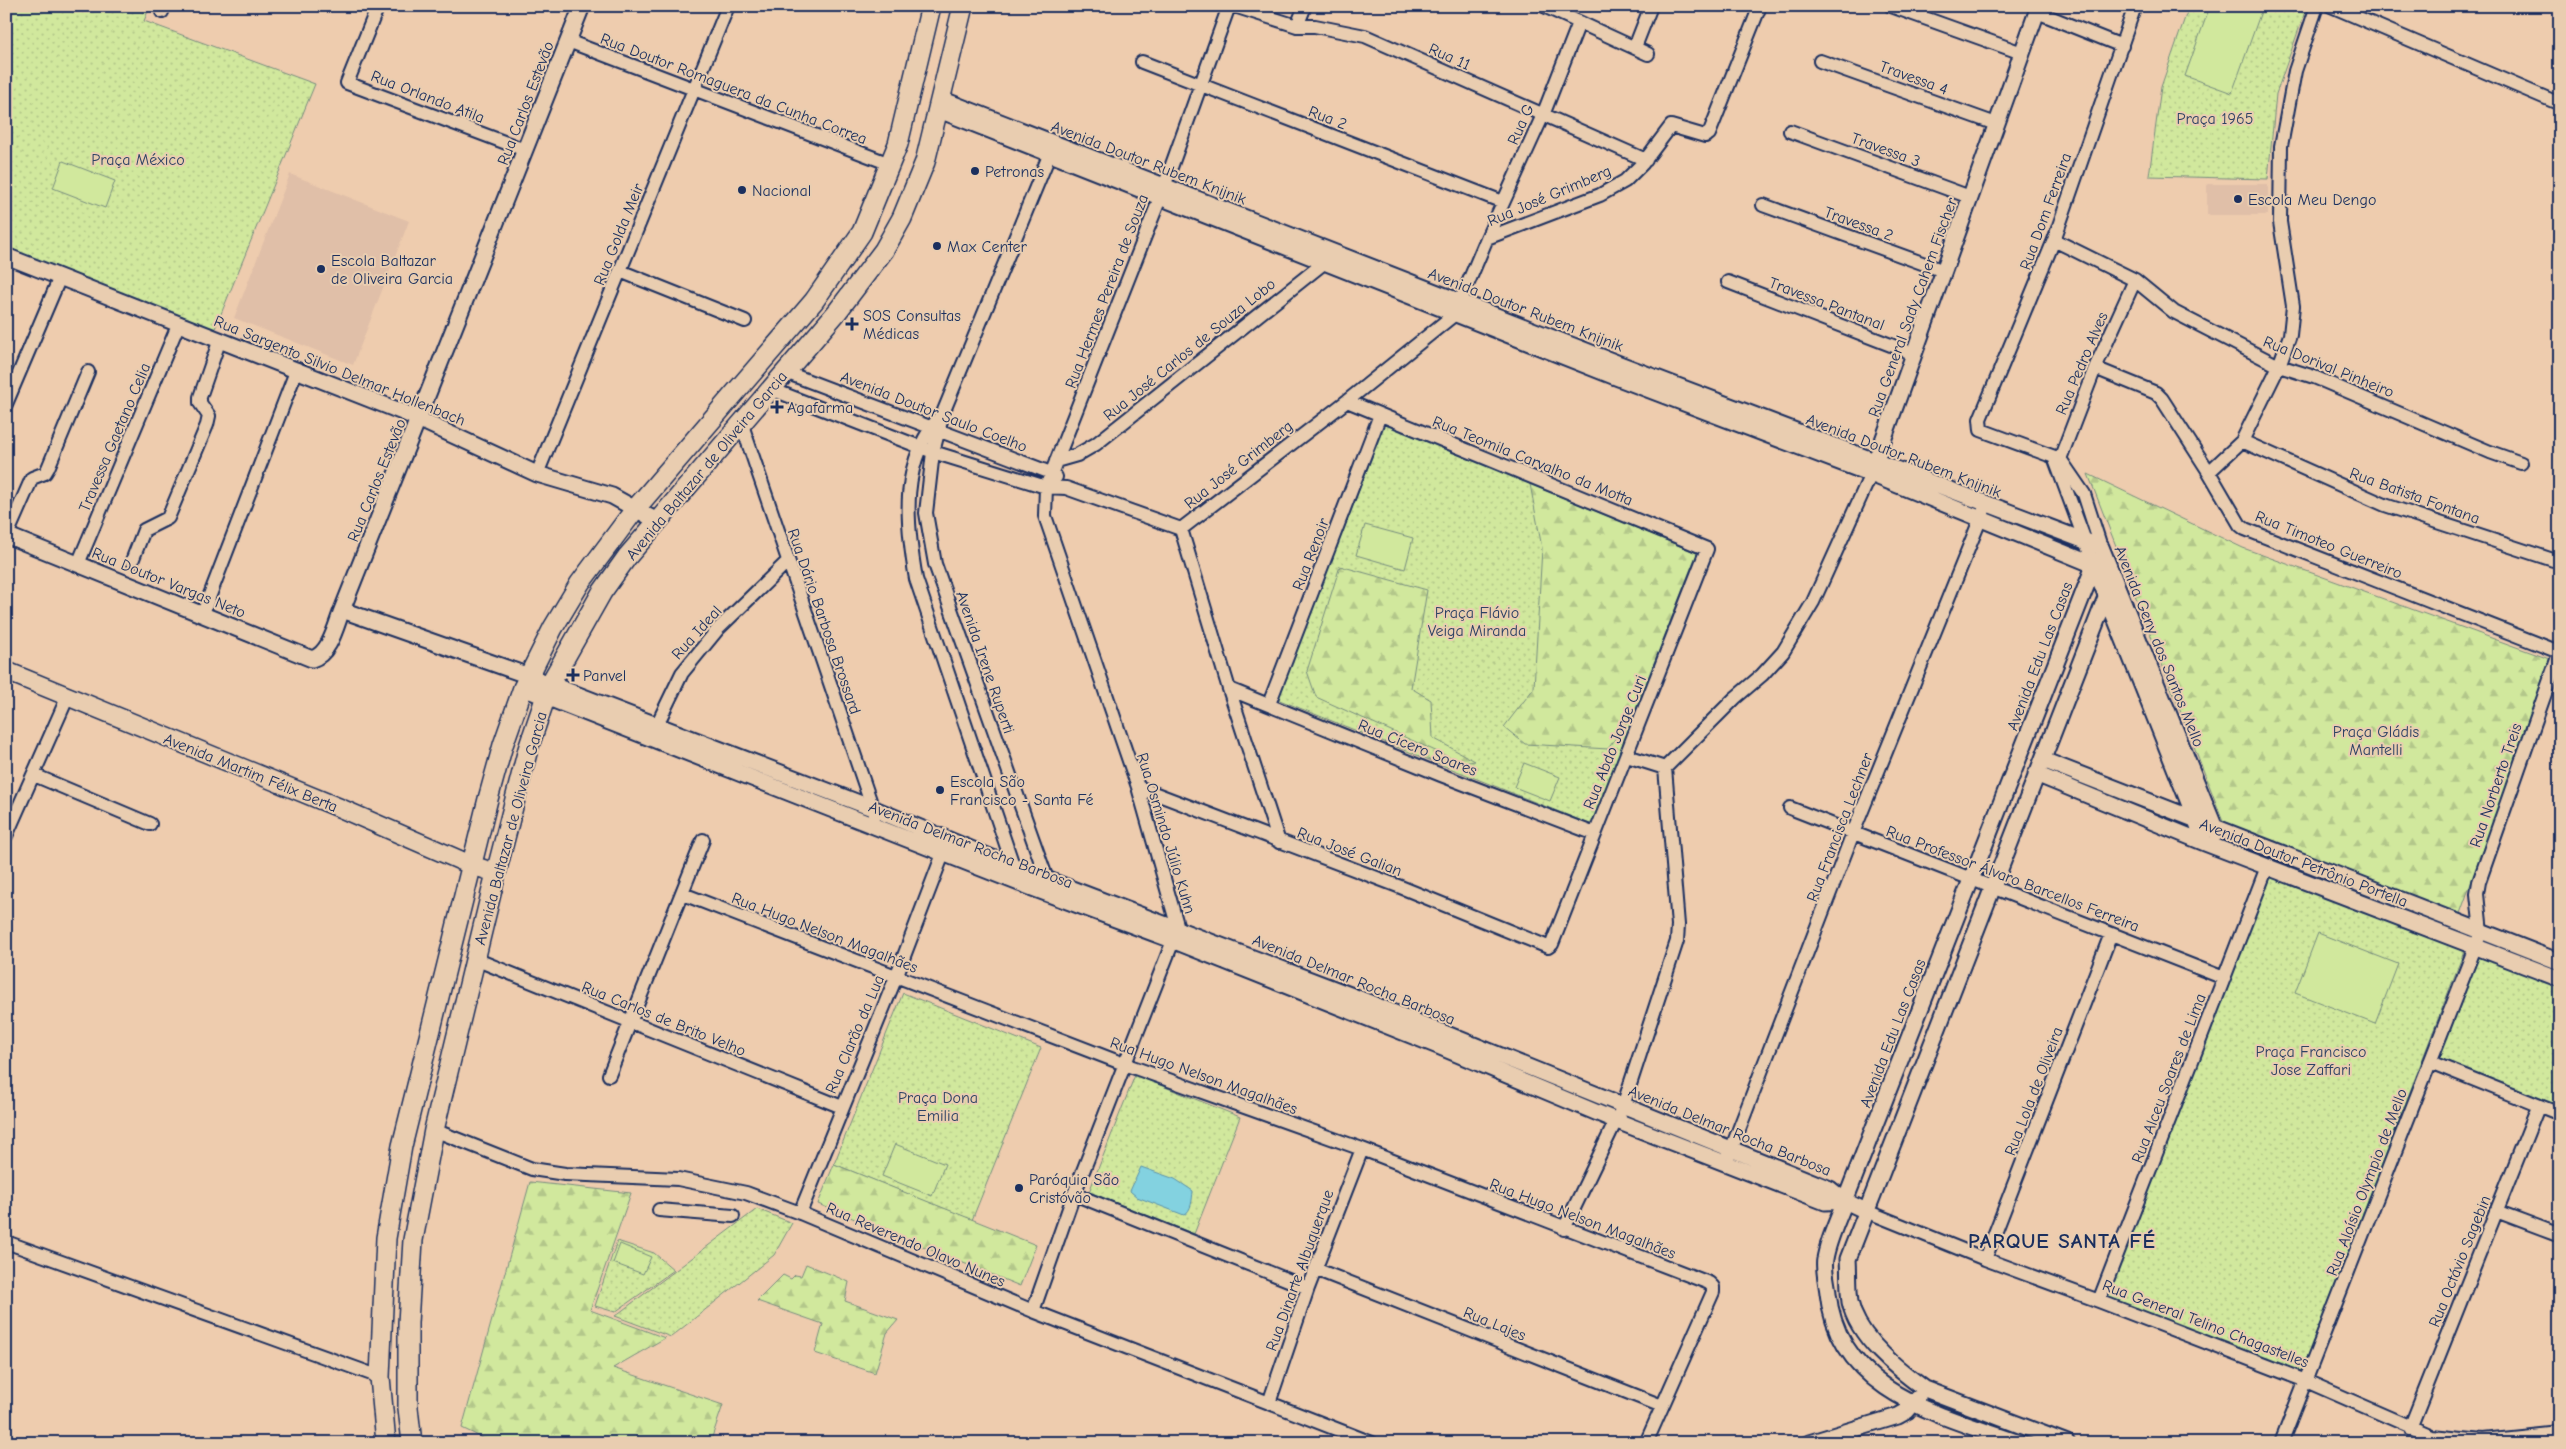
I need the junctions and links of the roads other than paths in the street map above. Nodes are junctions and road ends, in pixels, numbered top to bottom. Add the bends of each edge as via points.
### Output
1 (378, 6) edge
2 (582, 6) edge
3 (728, 6) edge
4 (931, 6) edge
5 (963, 6) edge
6 (1229, 6) edge
7 (1234, 6) edge
8 (1305, 6) edge
9 (1651, 6) edge
10 (1760, 6) edge
11 (1891, 6) edge
12 (2135, 6) edge
13 (2317, 6) edge
14 (2331, 6) edge
15 (1552, 8) edge
16 (2038, 9) edge
17 (1579, 23) junction
18 (1297, 26) junction
19 (568, 41) junction
20 (2122, 46) junction
21 (1635, 47) junction
22 (2022, 53) junction
23 (1648, 54) dead end
24 (1820, 61) dead end
25 (1142, 62) dead end
26 (1200, 86) junction
27 (693, 91) junction
28 (940, 104) junction
29 (2560, 104) edge
30 (1543, 115) junction
31 (1996, 124) junction
32 (1790, 131) dead end
33 (1052, 149) junction
34 (525, 150) junction
35 (1646, 160) junction
36 (890, 164) junction
37 (1162, 192) junction
38 (1970, 197) junction
39 (1503, 202) junction
40 (1763, 204) dead end
41 (1488, 238) junction
42 (2054, 240) junction
43 (6, 256) edge
44 (1330, 257) junction
45 (620, 271) junction
46 (1944, 271) junction
47 (60, 277) junction
48 (2135, 280) junction
49 (1728, 282) dead end
50 (1458, 308) junction
51 (745, 321) dead end
52 (179, 323) junction
53 (220, 340) junction
54 (1914, 354) junction
55 (2279, 366) junction
56 (2095, 368) junction
57 (298, 369) junction
58 (88, 372) dead end
59 (786, 372) junction
60 (771, 389) junction
61 (1347, 401) junction
62 (6, 404) edge
63 (1380, 415) junction
64 (419, 419) junction
65 (741, 422) junction
66 (935, 430) junction
67 (2242, 441) junction
68 (920, 447) junction
69 (933, 452) junction
70 (2057, 458) junction
71 (2522, 463) dead end
72 (1053, 467) junction
73 (1873, 468) junction
74 (2209, 472) junction
75 (537, 474) junction
76 (1046, 487) junction
77 (1066, 488) junction
78 (636, 508) junction
79 (1983, 511) junction
80 (657, 521) junction
81 (1181, 529) junction
82 (7, 535) edge
83 (2094, 545) junction
84 (1707, 549) joint
85 (2553, 560) dead end
86 (132, 561) dead end
87 (787, 562) junction
88 (78, 564) junction
89 (2094, 565) junction
90 (2113, 578) junction
91 (2106, 598) junction
92 (342, 610) junction
93 (203, 614) junction
94 (955, 621) junction
95 (932, 628) junction
96 (2560, 652) edge
97 (319, 657) joint
98 (6, 670) edge
99 (526, 682) junction
100 (1229, 689) junction
101 (548, 690) junction
102 (68, 696) junction
103 (1269, 704) junction
104 (654, 732) junction
105 (1627, 756) junction
106 (2040, 766) junction
107 (1666, 768) junction
108 (1007, 770) junction
109 (34, 774) junction
110 (985, 779) junction
111 (1138, 787) junction
112 (872, 808) junction
113 (1790, 808) dead end
114 (2198, 822) junction
115 (150, 824) dead end
116 (881, 828) junction
117 (2216, 829) junction
118 (1853, 833) junction
119 (1595, 834) junction
120 (6, 836) edge
121 (703, 840) dead end
122 (1279, 842) junction
123 (2205, 843) junction
124 (946, 845) junction
125 (2223, 850) junction
126 (471, 865) junction
127 (1014, 867) junction
128 (2267, 867) junction
129 (496, 873) junction
130 (1045, 878) junction
131 (1971, 880) junction
132 (1020, 883) junction
133 (1992, 888) junction
134 (683, 894) junction
135 (1054, 896) junction
136 (2481, 932) junction
137 (1175, 934) junction
138 (2111, 934) junction
139 (1550, 946) joint
140 (2474, 948) junction
141 (475, 959) junction
142 (2560, 962) edge
143 (896, 977) junction
144 (2224, 978) junction
145 (2560, 979) edge
146 (630, 1022) junction
147 (2430, 1062) junction
148 (1124, 1064) junction
149 (609, 1075) dead end
150 (1623, 1106) junction
151 (842, 1107) junction
152 (2538, 1107) junction
153 (2560, 1114) edge
154 (1617, 1121) junction
155 (434, 1130) junction
156 (1362, 1149) junction
157 (1728, 1156) junction
158 (1074, 1194) junction
159 (1845, 1202) junction
160 (659, 1210) dead end
161 (1866, 1211) junction
162 (2496, 1211) junction
163 (800, 1213) junction
164 (733, 1216) dead end
165 (1564, 1229) junction
166 (2560, 1235) edge
167 (6, 1242) edge
168 (1985, 1259) junction
169 (1315, 1269) junction
170 (1308, 1288) junction
171 (2099, 1300) junction
172 (1033, 1311) junction
173 (380, 1376) junction
174 (2306, 1381) junction
175 (1925, 1389) junction
176 (1269, 1403) junction
177 (1662, 1406) junction
178 (1914, 1406) junction
179 (2410, 1428) junction
180 (2560, 1433) edge
181 (386, 1443) edge
182 (412, 1443) edge
183 (1372, 1443) edge
184 (1646, 1443) edge
185 (1809, 1443) edge
186 (2019, 1443) edge
187 (2067, 1443) edge
188 (2281, 1443) edge

1 - 34 street, Rua Orlando Atila via 347,83
2 - 19 street, Rua Carlos Estevão
3 - 27 street, Rua Golda Meir
4 - 36 main road, Avenida Baltazar de Oliveira Garcia via 898,144
5 - 28 main road, Avenida Baltazar de Oliveira Garcia
6 - 26 street, Rua Hermes Pereira de Souza
7 - 18 street, Rua 11
8 - 18 street
9 - 21 street
10 - 35 street, Rua José Grimberg via 1712,131 1705,136 1671,126
11 - 22 street
12 - 20 street, Rua Dom Ferreira
13 - 55 street via 2295,71 2281,146 2280,222 2293,306 2290,335
14 - 29 street
15 - 17 street
16 - 20 street
16 - 22 street, Rua General Sady Cahem Fischer
17 - 21 street
17 - 30 street, Rua G
18 - 30 street, Rua 11 via 1316,26 1365,36
19 - 27 street, Rua Doutor Romaguera da Cunha Correa
19 - 34 street, Rua Carlos Estevão
20 - 42 street, Rua Dom Ferreira
21 - 23 street
22 - 31 street, Rua General Sady Cahem Fischer
24 - 31 street, Travessa 4
25 - 26 street, Rua 2
26 - 37 street, Rua Hermes Pereira de Souza
26 - 39 street, Rua 2
27 - 36 street, Rua Doutor Romaguera da Cunha Correa
27 - 45 street, Rua Golda Meir
28 - 33 street, Avenida Doutor Rubem Knijnik
28 - 59 main road, Avenida Baltazar de Oliveira Garcia via 926,162 884,250 838,312
30 - 35 street, Rua 11
30 - 39 street, Rua G
31 - 38 street, Rua General Sady Cahem Fischer
32 - 38 street, Travessa 3
33 - 37 street, Avenida Doutor Rubem Knijnik
33 - 66 street
34 - 64 street, Rua Carlos Estevão
35 - 41 street, Rua José Grimberg via 1625,181 1600,195
36 - 78 main road, Avenida Baltazar de Oliveira Garcia via 862,232 814,301
37 - 44 street, Avenida Doutor Rubem Knijnik
37 - 72 street, Rua Hermes Pereira de Souza
38 - 46 street, Rua General Sady Cahem Fischer
39 - 41 street, Rua G
40 - 46 street, Travessa 2
41 - 50 street, Rua José Grimberg
42 - 48 street, Rua Dorival Pinheiro
42 - 70 street, Rua Dom Ferreira via 1979,425 1981,430
43 - 47 street, Rua Sargento Silvio Delmar Hollenbach
44 - 50 street, Avenida Doutor Rubem Knijnik
44 - 72 street, Rua José Carlos de Souza Lobo via 1096,444
45 - 51 street
45 - 75 street, Rua Golda Meir
46 - 54 street, Rua General Sady Cahem Fischer
47 - 52 street, Rua Sargento Silvio Delmar Hollenbach
47 - 62 street
48 - 55 street, Rua Dorival Pinheiro via 2174,312
48 - 56 street, Rua Pedro Alves
49 - 54 street, Travessa Pantanal
50 - 61 street, Rua José Grimberg
50 - 73 street, Avenida Doutor Rubem Knijnik
52 - 53 street, Rua Sargento Silvio Delmar Hollenbach
52 - 88 street, Travessa Gaetano Celia
53 - 57 street, Rua Sargento Silvio Delmar Hollenbach
53 - 86 street via 200,397 200,403 209,416 207,425 168,518 144,530
54 - 73 street, Rua General Sady Cahem Fischer
55 - 67 street
55 - 71 street, Rua Dorival Pinheiro via 2314,377
56 - 70 street, Rua Pedro Alves
56 - 74 street, Rua Timoteo Guerreiro via 2156,393
57 - 64 street, Rua Sargento Silvio Delmar Hollenbach
57 - 93 street
58 - 82 street via 48,468 45,473 32,478
59 - 60 main road, Avenida Baltazar de Oliveira Garcia
59 - 66 street, Avenida Doutor Saulo Coelho
60 - 65 main road, Avenida Baltazar de Oliveira Garcia
60 - 68 street, Avenida Doutor Saulo Coelho
61 - 63 street, Rua Teomila Carvalho da Motta
61 - 81 street, Rua José Grimberg
63 - 84 street, Rua Teomila Carvalho da Motta
63 - 103 street, Rua Renoir
64 - 75 street, Rua Sargento Silvio Delmar Hollenbach
64 - 92 street, Rua Carlos Estevão
65 - 80 main road, Avenida Baltazar de Oliveira Garcia
65 - 87 street, Rua Dário Barbosa Brossard
66 - 68 street
66 - 69 street, Avenida Irene Ruperti
66 - 72 street, Avenida Doutor Saulo Coelho
67 - 74 street
67 - 85 street, Rua Batista Fontana via 2384,505
68 - 69 street, Avenida Doutor Saulo Coelho
68 - 95 street via 908,499 907,520 916,579
69 - 76 street, Avenida Doutor Saulo Coelho
69 - 94 street, Avenida Irene Ruperti via 926,513 935,564
70 - 83 street, Avenida Geny dos Santos Mello via 2084,494
72 - 76 street, Rua Osmindo Júlio Kuhn
72 - 77 street, Avenida Doutor Saulo Coelho
73 - 79 street, Avenida Doutor Rubem Knijnik
73 - 107 street, Rua General Sady Cahem Fischer via 1813,602 1783,652
74 - 96 street, Rua Timoteo Guerreiro via 2245,529
75 - 78 street, Rua Sargento Silvio Delmar Hollenbach via 612,496
76 - 77 street, Avenida Doutor Saulo Coelho
76 - 111 street, Rua Osmindo Júlio Kuhn via 1045,516
77 - 81 street, Avenida Doutor Saulo Coelho
78 - 80 street, Rua Sargento Silvio Delmar Hollenbach
78 - 99 main road, Avenida Baltazar de Oliveira Garcia via 580,583
79 - 83 street, Avenida Doutor Rubem Knijnik
79 - 89 street, Avenida Doutor Rubem Knijnik
79 - 118 street, Rua Francisca Lechner
80 - 101 main road, Avenida Baltazar de Oliveira Garcia via 602,592
81 - 100 street
82 - 88 street, Rua Doutor Vargas Neto
83 - 89 street, Avenida Edu Las Casas
83 - 90 street, Avenida Geny dos Santos Mello
84 - 105 street, Rua Abdo Jorge Curi
87 - 104 street, Rua Ideal via 718,629 682,673
87 - 112 street, Rua Dário Barbosa Brossard
88 - 93 street, Rua Doutor Vargas Neto
89 - 91 street, Avenida Geny dos Santos Mello
89 - 131 street, Avenida Edu Las Casas
90 - 91 street
90 - 117 street, Avenida Geny dos Santos Mello
91 - 106 street
91 - 114 street, Avenida Geny dos Santos Mello
92 - 97 street, Rua Carlos Estevão via 326,649
92 - 99 street, Avenida Delmar Rocha Barbosa
93 - 97 street, Rua Doutor Vargas Neto via 312,659
94 - 95 street
94 - 108 street, Avenida Irene Ruperti
95 - 110 street
96 - 136 street, Rua Norberto Treis via 2479,882
98 - 102 main road, Avenida Martim Félix Berta
99 - 101 street, Avenida Delmar Rocha Barbosa
99 - 126 main road, Avenida Baltazar de Oliveira Garcia via 503,745
100 - 103 street, Rua Cícero Soares
100 - 122 street
101 - 104 street, Avenida Delmar Rocha Barbosa
101 - 129 main road, Avenida Baltazar de Oliveira Garcia via 528,749
102 - 109 street
102 - 126 main road, Avenida Martim Félix Berta
103 - 119 street, Rua Cícero Soares
104 - 112 street, Avenida Delmar Rocha Barbosa
104 - 116 street, Avenida Delmar Rocha Barbosa
105 - 107 street
105 - 119 street, Rua Abdo Jorge Curi
106 - 114 street, Avenida Doutor Petrônio Portella
106 - 123 street, Avenida Doutor Petrônio Portella
106 - 133 street
107 - 150 street via 1677,940
108 - 110 street
108 - 130 street, Avenida Irene Ruperti
109 - 115 street
109 - 120 street
110 - 127 street
111 - 122 street, Rua José Galian
111 - 137 street, Rua Osmindo Júlio Kuhn
112 - 116 street, Rua Dário Barbosa Brossard
112 - 124 street, Avenida Delmar Rocha Barbosa
113 - 118 street, Rua Professor Álvaro Barcellos Ferreira
114 - 117 street, Avenida Doutor Petrônio Portella
114 - 123 street, Avenida Geny dos Santos Mello
116 - 124 street, Avenida Delmar Rocha Barbosa
117 - 125 street, Avenida Geny dos Santos Mello
117 - 136 street, Avenida Doutor Petrônio Portella
118 - 131 street, Rua Professor Álvaro Barcellos Ferreira
118 - 157 street, Rua Francisca Lechner
119 - 139 street, Rua Abdo Jorge Curi
121 - 134 street
122 - 139 street, Rua José Galian
123 - 125 street, Avenida Doutor Petrônio Portella
124 - 127 street, Avenida Delmar Rocha Barbosa
124 - 132 street, Avenida Delmar Rocha Barbosa
124 - 143 street, Rua Clarão da Lua
125 - 128 street, Avenida Doutor Petrônio Portella
126 - 129 main road, Avenida Martim Félix Berta
126 - 173 main road, Avenida Baltazar de Oliveira Garcia via 402,1146 386,1238
127 - 130 street, Avenida Delmar Rocha Barbosa
127 - 132 street
128 - 140 street, Avenida Doutor Petrônio Portella
128 - 144 street, Rua Alceu Soares de Lima
129 - 141 main road, Avenida Baltazar de Oliveira Garcia
130 - 135 street, Avenida Irene Ruperti
130 - 137 street, Avenida Delmar Rocha Barbosa
131 - 133 street, Rua Professor Álvaro Barcellos Ferreira
131 - 159 street, Avenida Edu Las Casas
132 - 135 street, Avenida Delmar Rocha Barbosa
133 - 138 street, Rua Professor Álvaro Barcellos Ferreira
133 - 161 street
134 - 143 street, Rua Hugo Nelson Magalhães
134 - 146 street
135 - 137 street, Avenida Delmar Rocha Barbosa
136 - 140 street, Rua Aloísio Olympio de Mello
136 - 142 street, Avenida Doutor Petrônio Portella
137 - 148 street
137 - 150 street, Avenida Delmar Rocha Barbosa
137 - 154 street, Avenida Delmar Rocha Barbosa
138 - 144 street, Rua Professor Álvaro Barcellos Ferreira
138 - 168 street, Rua Lola de Oliveira
140 - 145 street, Avenida Doutor Petrônio Portella
140 - 147 street, Rua Aloísio Olympio de Mello
141 - 146 street, Rua Carlos de Brito Velho
141 - 155 main road, Avenida Baltazar de Oliveira Garcia
143 - 148 street, Rua Hugo Nelson Magalhães
143 - 151 street, Rua Clarão da Lua
144 - 171 street, Rua Alceu Soares de Lima
146 - 149 street
146 - 151 street, Rua Carlos de Brito Velho
147 - 152 street
147 - 174 street, Rua Aloísio Olympio de Mello
148 - 156 street, Rua Hugo Nelson Magalhães
148 - 158 street
150 - 154 street
150 - 157 street, Avenida Delmar Rocha Barbosa
151 - 163 street, Rua Clarão da Lua
152 - 153 street
152 - 162 street, Rua Octávio Sagebin
154 - 157 street, Avenida Delmar Rocha Barbosa
154 - 165 street
155 - 163 street, Rua Reverendo Olavo Nunes via 532,1169 565,1174 678,1179 746,1193
155 - 182 main road, Avenida Baltazar de Oliveira Garcia via 413,1240 408,1323 408,1408
156 - 165 street, Rua Hugo Nelson Magalhães
156 - 169 street, Rua Dinarte Albuquerque
157 - 159 street, Avenida Delmar Rocha Barbosa via 1830,1189
158 - 170 street
158 - 172 street
159 - 161 street, Rua General Telino Chagastelles
159 - 178 street, Avenida Edu Las Casas via 1824,1260 1830,1316 1852,1355 1867,1372
160 - 164 street
161 - 168 street, Rua General Telino Chagastelles
161 - 175 street via 1848,1259 1850,1303 1874,1346
162 - 166 street
162 - 179 street, Rua Octávio Sagebin
163 - 172 street, Rua Reverendo Olavo Nunes
165 - 177 street, Rua Hugo Nelson Magalhães via 1713,1287
167 - 173 street
168 - 171 street, Rua General Telino Chagastelles
169 - 170 street, Rua Dinarte Albuquerque
169 - 177 street, Rua Lajes
170 - 176 street, Rua Dinarte Albuquerque
171 - 174 street, Rua General Telino Chagastelles
172 - 176 street, Rua Reverendo Olavo Nunes
173 - 181 main road, Avenida Baltazar de Oliveira Garcia
174 - 179 street, Rua General Telino Chagastelles
174 - 188 street, Rua Aloísio Olympio de Mello
175 - 178 street
175 - 187 street
176 - 183 street, Rua Reverendo Olavo Nunes
177 - 184 street
178 - 185 street via 1898,1416
178 - 186 street, Avenida Edu Las Casas
179 - 180 street, Rua General Telino Chagastelles via 2432,1436 2483,1441

